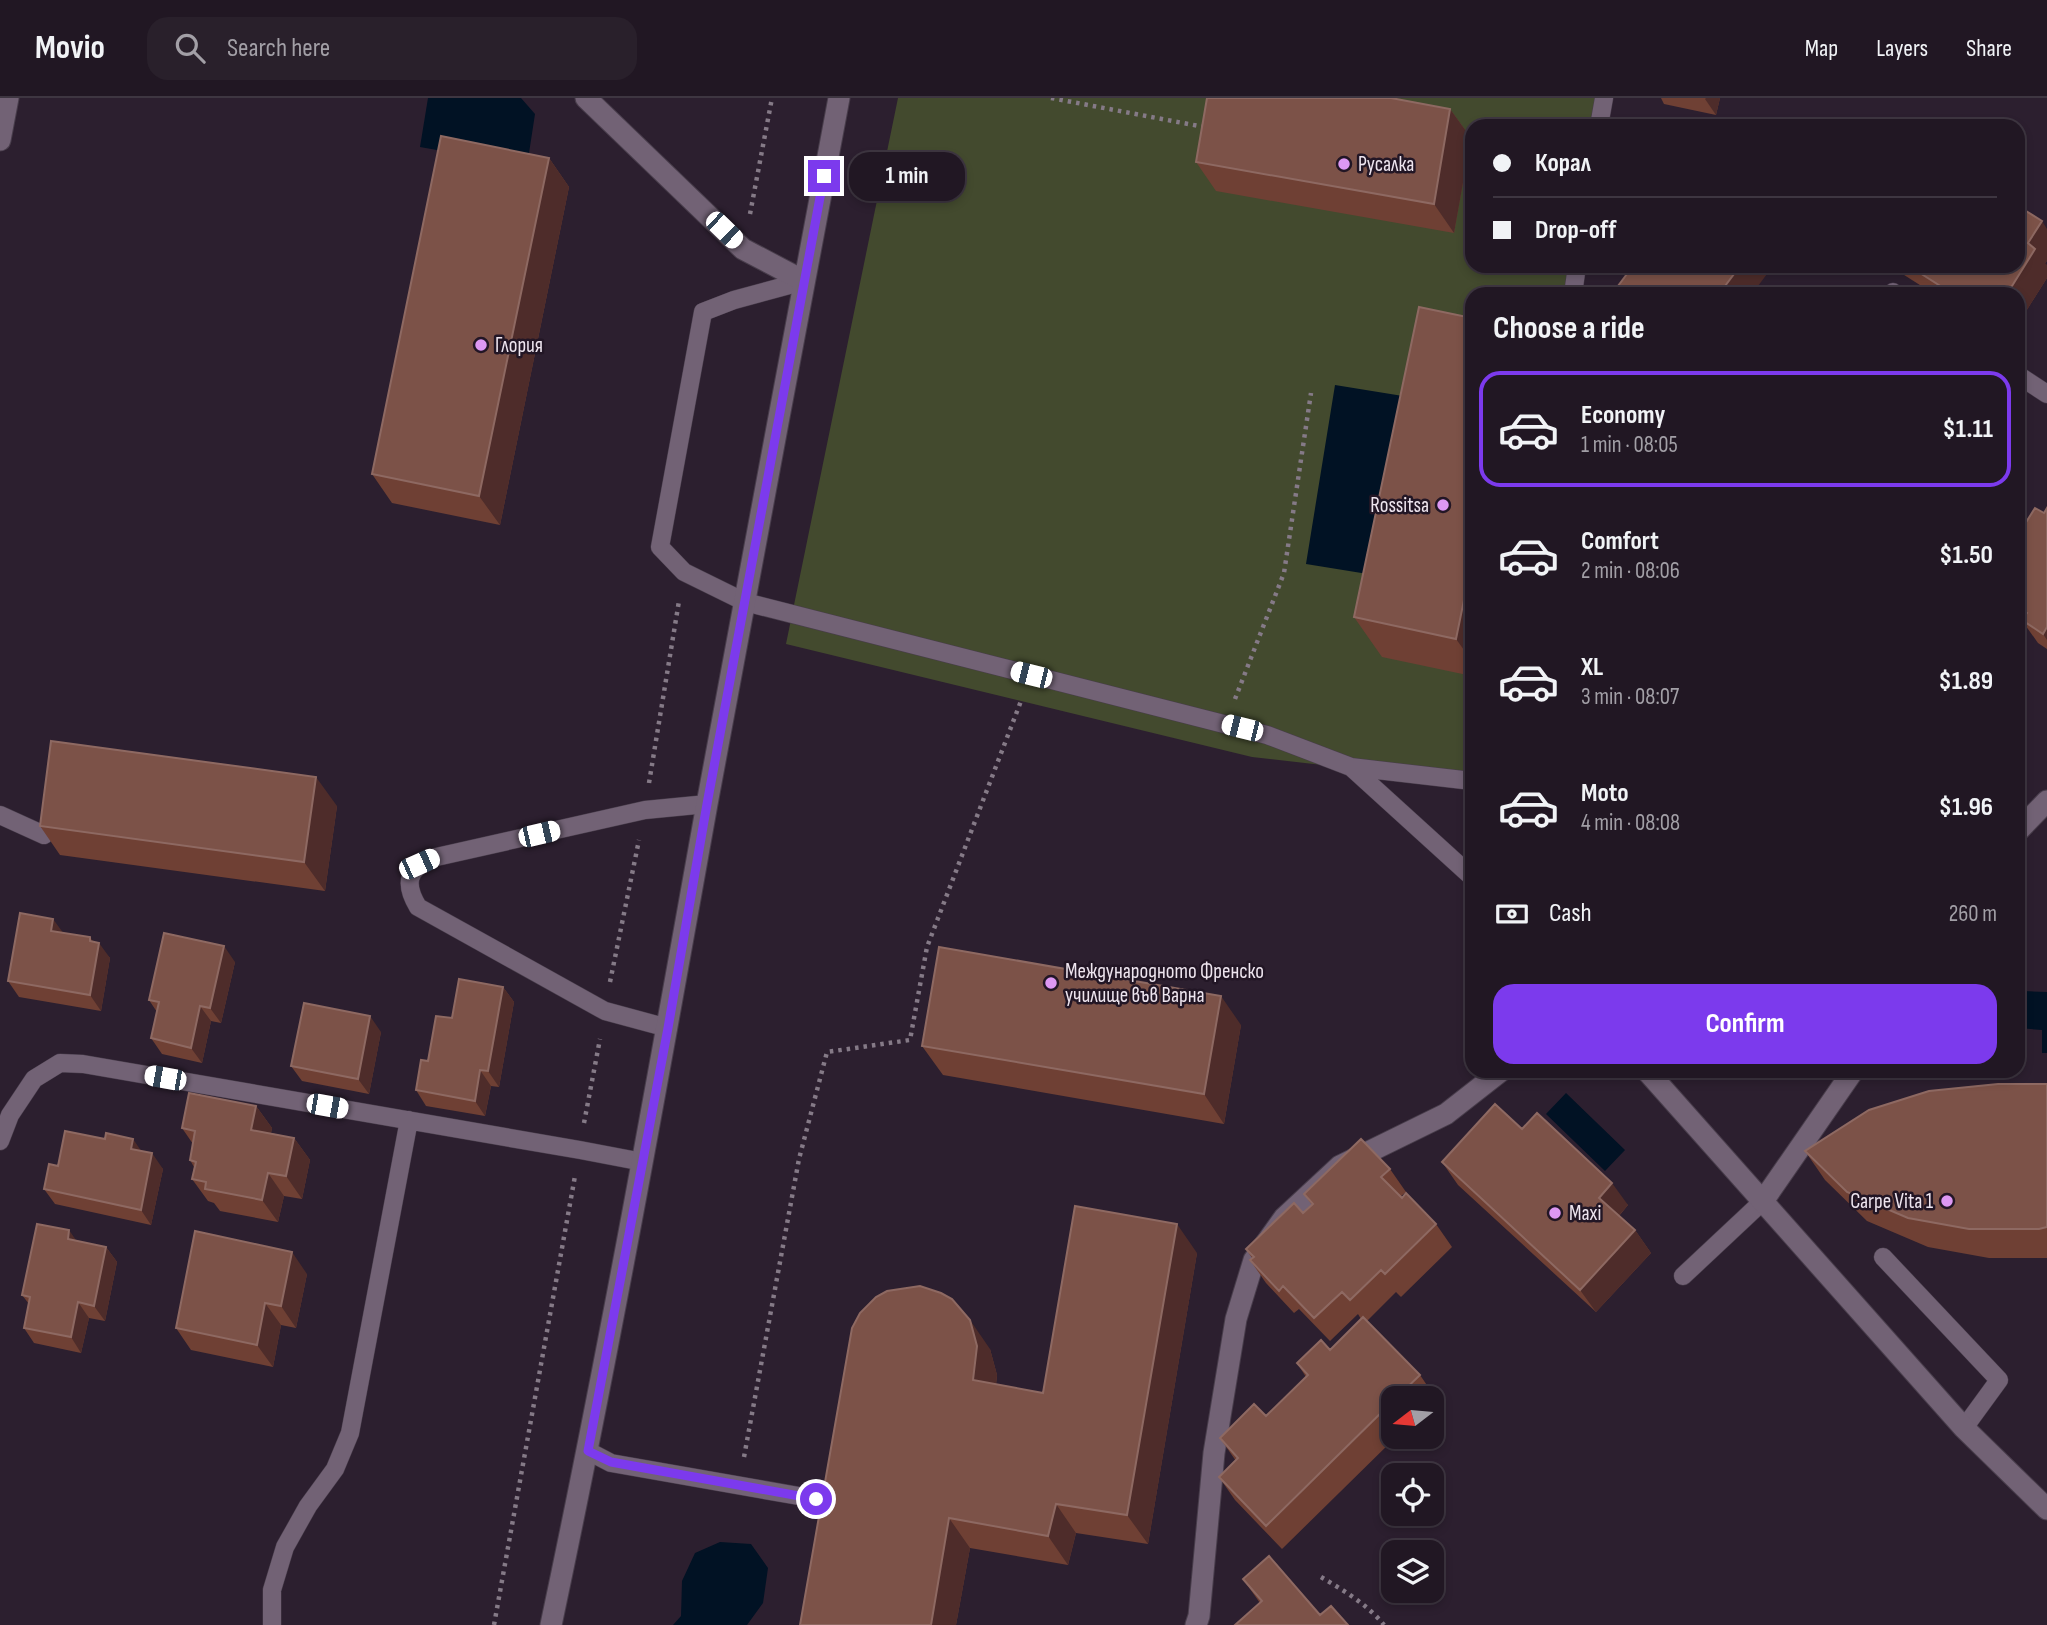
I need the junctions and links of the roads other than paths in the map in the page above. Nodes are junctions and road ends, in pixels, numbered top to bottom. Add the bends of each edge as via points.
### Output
1 (8, 98) edge
2 (586, 98) edge
3 (839, 98) edge
4 (1604, 98) edge
5 (1600, 119) edge
6 (0, 140) edge
7 (804, 281) junction
8 (2025, 380) edge
9 (2047, 394) edge
10 (745, 602) junction
11 (1351, 767) junction
12 (1465, 781) edge
13 (2047, 802) edge
14 (707, 804) junction
15 (0, 815) edge
16 (2025, 824) edge
17 (44, 835) edge
18 (1465, 871) edge
19 (668, 1028) junction
20 (1492, 1078) edge
21 (1653, 1078) edge
22 (1848, 1078) edge
23 (409, 1120) junction
24 (0, 1141) edge
25 (643, 1162) junction
26 (1763, 1201) junction
27 (1883, 1257) dead end
28 (1683, 1276) dead end
29 (1964, 1428) junction
30 (588, 1451) junction
31 (816, 1499) dead end
32 (2047, 1509) edge
33 (272, 1625) edge
34 (551, 1625) edge
35 (1196, 1625) edge

1 - 6 street
2 - 7 street via 744,249
3 - 7 street
4 - 5 lane
7 - 10 street
7 - 10 lane via 703,312 660,547 684,572
8 - 9 lane
10 - 11 lane via 1267,735
10 - 14 street
11 - 12 lane
11 - 18 lane
13 - 16 street
14 - 19 street
14 - 19 lane via 645,810 432,858 419,864 411,875 410,893 418,907 605,1011
15 - 17 lane
19 - 25 street
20 - 35 street via 1446,1114 1340,1166 1284,1218 1254,1260 1236,1319 1214,1453
21 - 26 street
22 - 26 street
23 - 24 lane via 60,1063 34,1079 10,1115
23 - 25 lane
23 - 33 lane via 350,1433 335,1469 285,1548 272,1590
25 - 30 street
26 - 28 lane
26 - 29 street
27 - 29 lane via 1999,1380
29 - 32 street
30 - 31 lane via 611,1462
30 - 34 street

